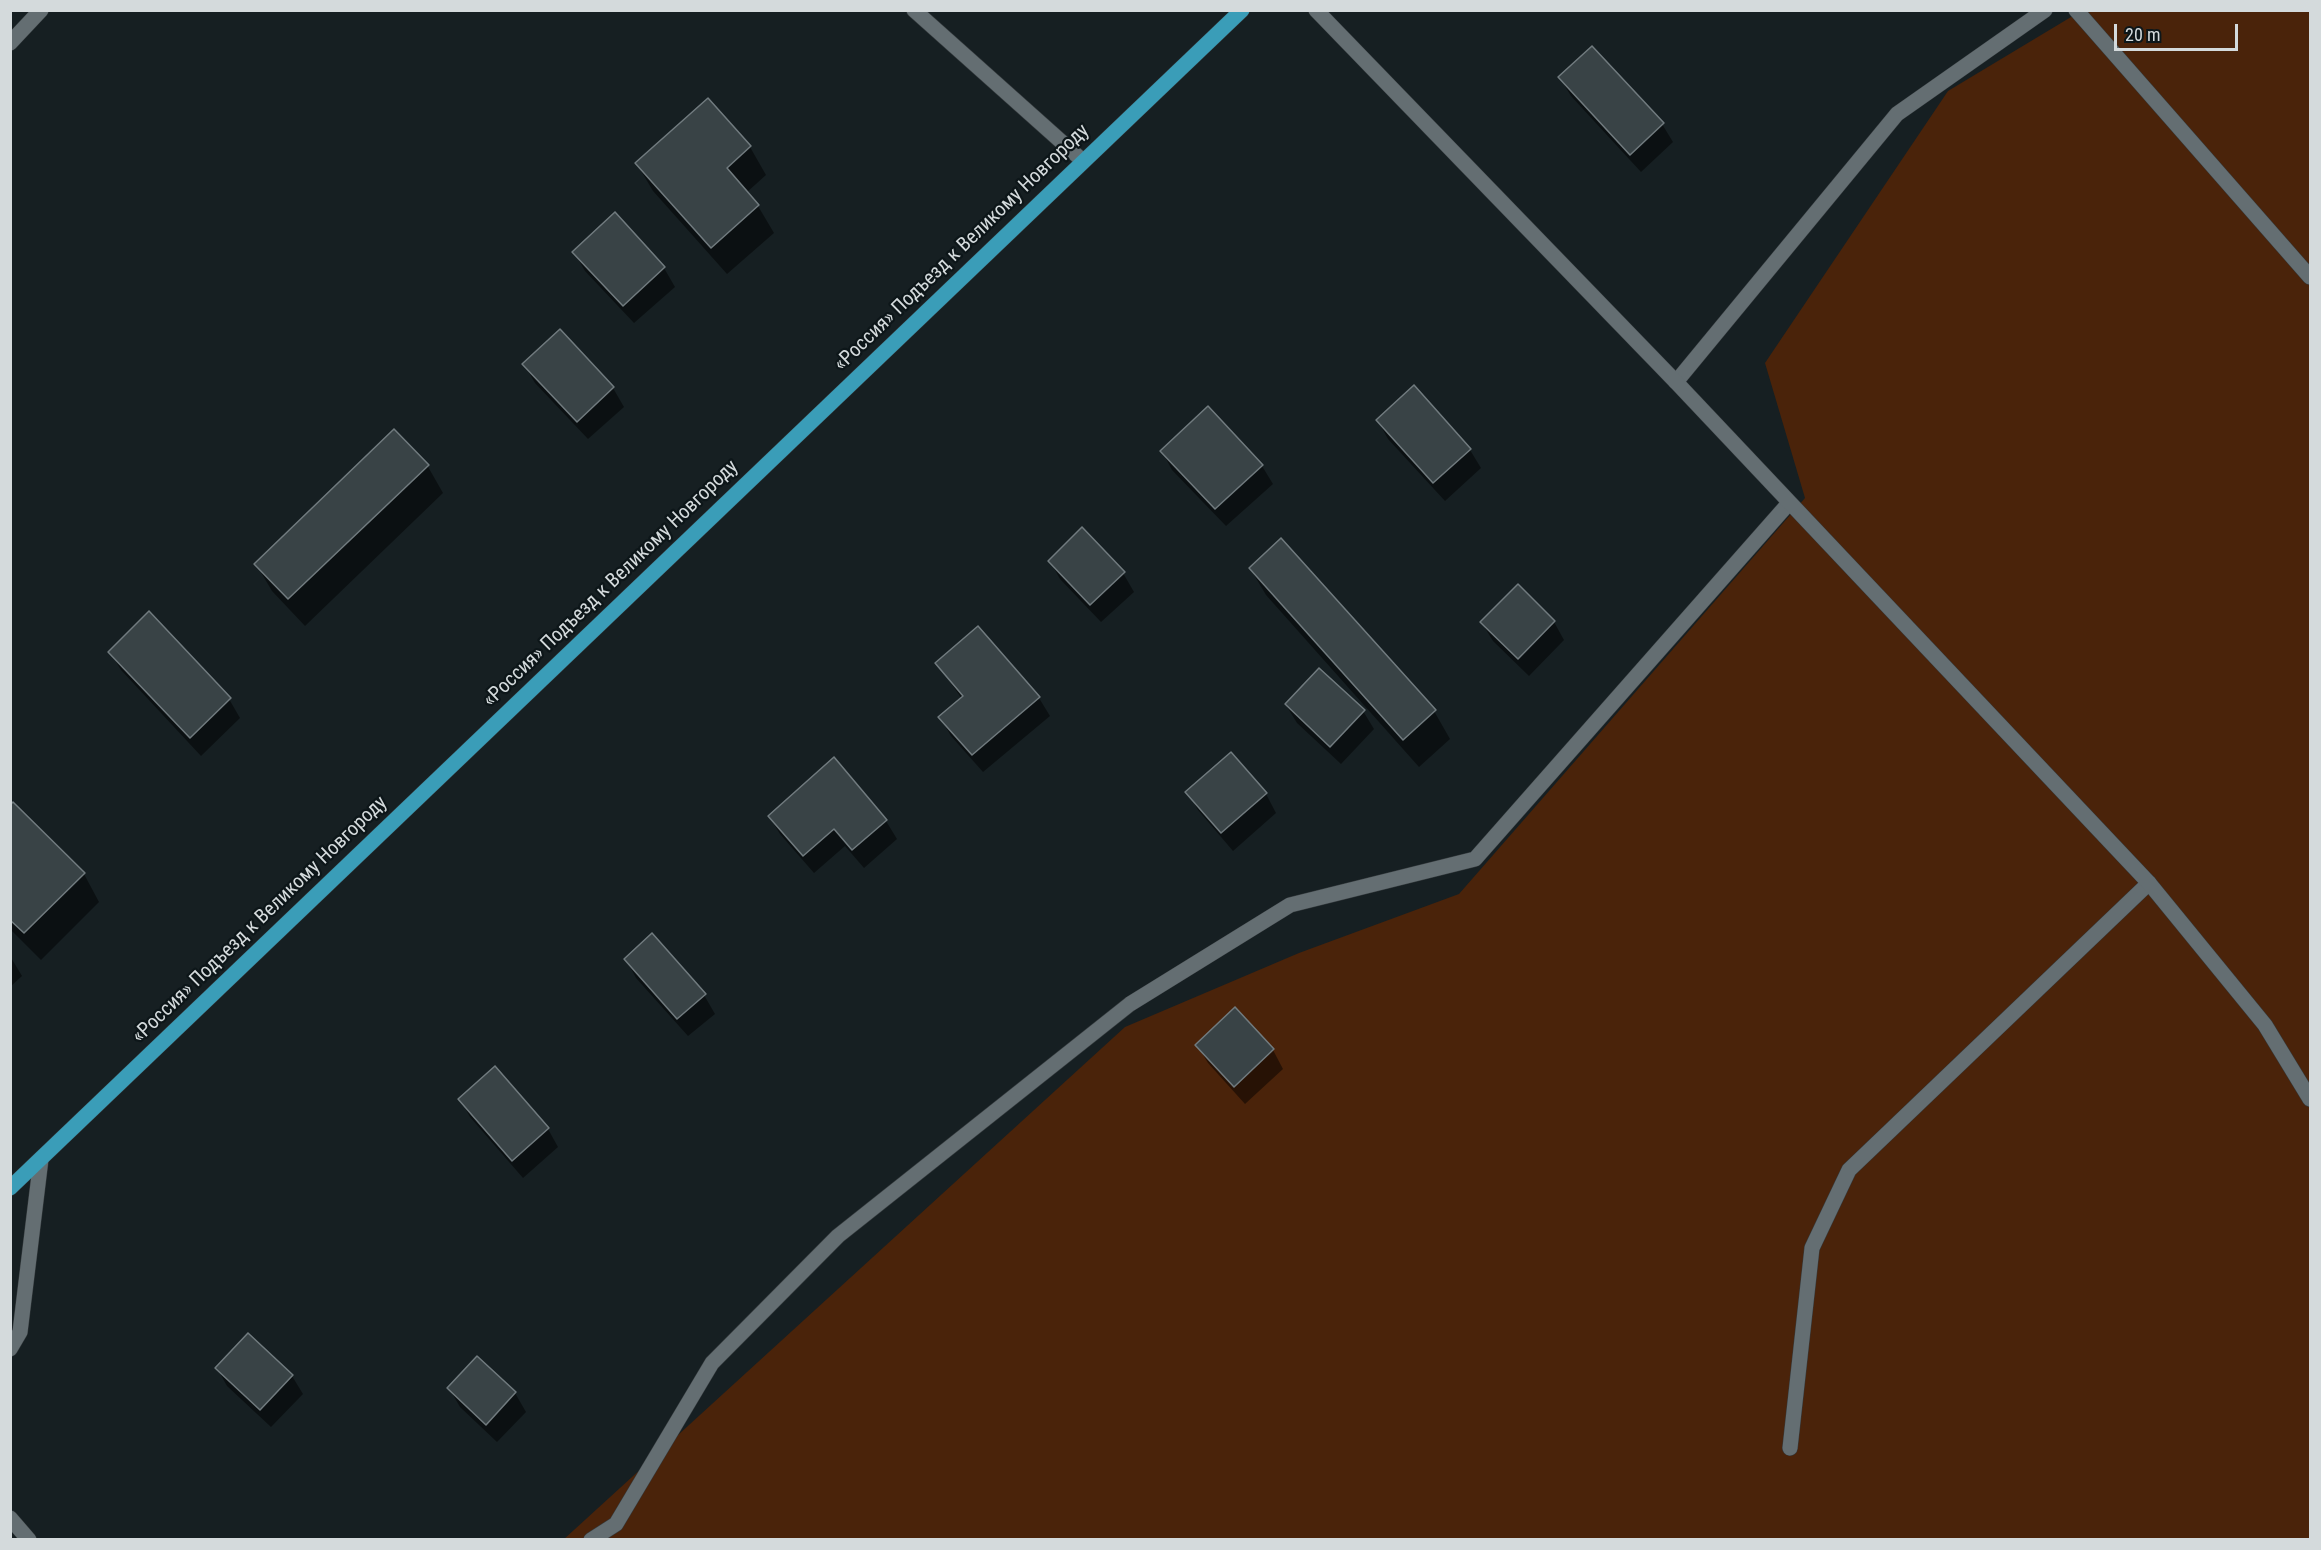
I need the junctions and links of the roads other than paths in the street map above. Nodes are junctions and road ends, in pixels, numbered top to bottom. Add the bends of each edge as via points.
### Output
1 (41, 10) edge
2 (914, 10) edge
3 (1242, 10) edge
4 (1316, 10) edge
5 (2045, 10) edge
6 (2076, 10) edge
7 (10, 43) edge
8 (1083, 161) junction
9 (2310, 277) edge
10 (1676, 382) junction
11 (1789, 503) junction
12 (2149, 884) junction
13 (2310, 1100) edge
14 (41, 1159) junction
15 (10, 1188) edge
16 (10, 1349) edge
17 (1790, 1448) dead end
18 (10, 1518) edge
19 (29, 1539) edge
20 (591, 1539) edge

1 - 7 street
2 - 8 street
3 - 8 main road, «Россия» Подъезд к Великому Новгороду
4 - 10 street
5 - 10 street via 1897,114
6 - 9 street
8 - 14 main road, «Россия» Подъезд к Великому Новгороду
10 - 11 street
11 - 12 street
11 - 20 street via 1475,859 1290,905 1130,1004 838,1236 712,1363 616,1524
12 - 13 street via 2265,1025
12 - 17 street via 1849,1170 1812,1248
14 - 15 main road, «Россия» Подъезд к Великому Новгороду
14 - 16 street via 20,1332
18 - 19 street

